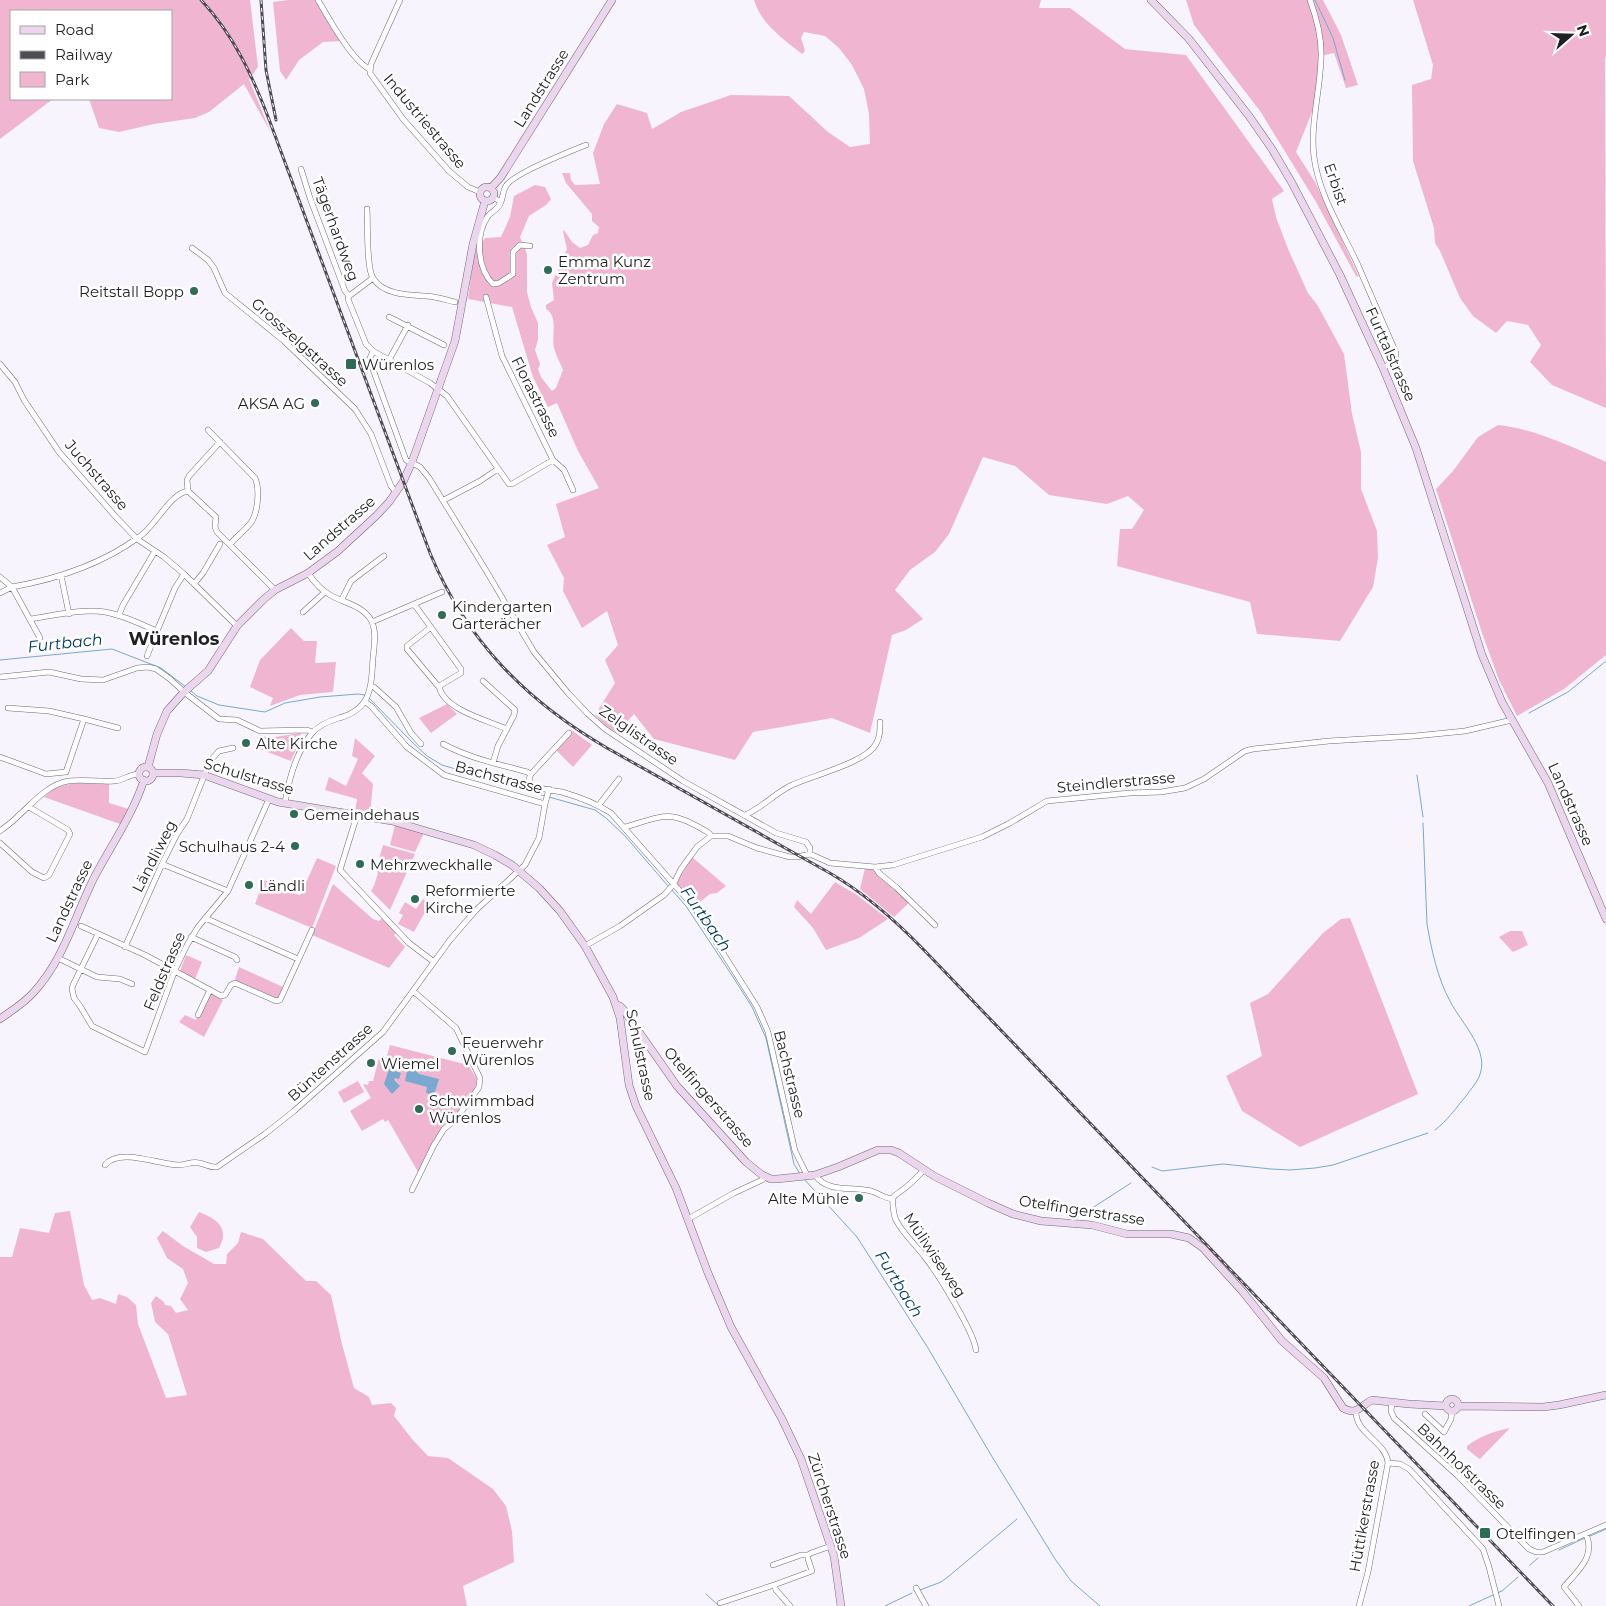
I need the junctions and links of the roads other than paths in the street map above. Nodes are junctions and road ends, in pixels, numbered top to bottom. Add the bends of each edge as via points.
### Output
1 (318, 0) edge
2 (400, 0) edge
3 (612, 0) edge
4 (1151, 0) edge
5 (1310, 0) edge
6 (369, 69) junction
7 (586, 145) dead end
8 (301, 169) dead end
9 (491, 188) junction
10 (480, 192) junction
11 (493, 197) junction
12 (485, 201) junction
13 (502, 202) junction
14 (367, 209) dead end
15 (530, 246) dead end
16 (192, 248) dead end
17 (373, 278) junction
18 (349, 296) junction
19 (486, 297) dead end
20 (456, 302) dead end
21 (389, 317) dead end
22 (408, 325) junction
23 (444, 345) dead end
24 (372, 352) junction
25 (389, 360) junction
26 (0, 364) edge
27 (1383, 368) junction
28 (438, 388) junction
29 (208, 430) dead end
30 (220, 442) junction
31 (553, 460) junction
32 (412, 462) junction
33 (498, 469) junction
34 (188, 490) junction
35 (573, 490) dead end
36 (396, 492) junction
37 (444, 500) junction
38 (137, 539) junction
39 (220, 544) dead end
40 (230, 544) junction
41 (155, 551) junction
42 (384, 556) dead end
43 (308, 573) junction
44 (184, 574) junction
45 (61, 575) junction
46 (0, 577) edge
47 (194, 584) junction
48 (12, 587) junction
49 (275, 590) junction
50 (0, 592) edge
51 (325, 592) junction
52 (442, 592) dead end
53 (342, 599) junction
54 (414, 605) junction
55 (303, 612) dead end
56 (70, 614) junction
57 (119, 615) junction
58 (30, 620) junction
59 (372, 622) junction
60 (237, 626) junction
61 (431, 627) junction
62 (157, 631) junction
63 (40, 638) dead end
64 (147, 656) dead end
65 (0, 677) edge
66 (483, 681) dead end
67 (371, 686) junction
68 (439, 686) junction
69 (188, 691) junction
70 (366, 698) junction
71 (8, 708) dead end
72 (84, 719) junction
73 (1512, 720) junction
74 (880, 722) dead end
75 (118, 728) dead end
76 (507, 729) junction
77 (312, 732) junction
78 (569, 733) dead end
79 (410, 734) junction
80 (402, 740) junction
81 (421, 744) dead end
82 (443, 744) dead end
83 (234, 748) dead end
84 (1534, 756) joint
85 (0, 757) edge
86 (493, 763) junction
87 (148, 767) junction
88 (66, 772) junction
89 (139, 774) junction
90 (153, 774) junction
91 (532, 774) junction
92 (204, 775) junction
93 (619, 779) dead end
94 (144, 780) junction
95 (70, 781) junction
96 (549, 791) junction
97 (269, 800) junction
98 (545, 802) junction
99 (285, 803) junction
100 (598, 806) junction
101 (29, 807) junction
102 (756, 810) junction
103 (357, 815) junction
104 (745, 815) junction
105 (756, 821) junction
106 (625, 827) junction
107 (0, 831) edge
108 (711, 836) junction
109 (0, 843) edge
110 (810, 854) junction
111 (162, 864) junction
112 (874, 867) junction
113 (519, 870) junction
114 (673, 884) junction
115 (228, 891) junction
116 (205, 918) junction
117 (1606, 919) edge
118 (81, 926) dead end
119 (935, 926) dead end
120 (312, 930) dead end
121 (98, 934) junction
122 (191, 937) junction
123 (585, 946) junction
124 (125, 947) junction
125 (58, 958) junction
126 (298, 959) junction
127 (237, 960) dead end
128 (434, 962) junction
129 (80, 970) junction
130 (175, 970) junction
131 (132, 984) dead end
132 (210, 990) junction
133 (413, 991) junction
134 (616, 1005) junction
135 (198, 1014) dead end
136 (0, 1020) edge
137 (105, 1165) dead end
138 (924, 1170) junction
139 (815, 1175) junction
140 (765, 1176) junction
141 (803, 1176) junction
142 (412, 1190) dead end
143 (893, 1199) junction
144 (688, 1218) junction
145 (976, 1350) dead end
146 (1606, 1394) edge
147 (1392, 1402) junction
148 (1452, 1408) junction
149 (1356, 1411) junction
150 (1425, 1414) dead end
151 (782, 1418) joint
152 (1388, 1462) junction
153 (1606, 1525) edge
154 (1587, 1536) junction
155 (831, 1546) junction
156 (808, 1555) junction
157 (772, 1565) dead end
158 (774, 1585) junction
159 (916, 1588) dead end
160 (720, 1603) dead end
161 (787, 1605) edge
162 (841, 1606) edge
163 (926, 1606) edge
164 (1359, 1606) edge
165 (1499, 1606) edge
166 (1579, 1606) edge

1 - 6 street via 346,43
2 - 6 street, Industriestrasse
3 - 9 street, Landstrasse
4 - 27 street, Furttalstrasse via 1226,84 1272,149 1336,266
5 - 27 street, Erbist via 1321,41 1313,141 1318,173 1331,210 1396,353 1392,363
6 - 10 street, Industriestrasse via 393,106 449,171 468,187
7 - 13 street via 509,182
8 - 18 street, Tägerhardweg via 316,217
9 - 10 street
9 - 11 street
10 - 12 street
11 - 12 street
11 - 13 street
12 - 28 street, Landstrasse via 472,244 455,341
13 - 15 street via 487,218 480,241 480,253 489,280 493,284 499,283 513,274 514,252 520,245
14 - 17 street
16 - 36 street, Grosszelgstrasse via 214,268 225,293 272,330 361,417
17 - 18 street
17 - 20 street via 397,293
18 - 24 street, Tägerhardweg via 366,344
19 - 31 street, Florastrasse via 502,356
21 - 22 street
22 - 23 street
22 - 25 street
24 - 25 street, Florastrasse
24 - 32 street via 370,360 376,378 406,460
25 - 28 street, Florastrasse
26 - 38 street, Juchstrasse via 59,452
27 - 73 street, Furttalstrasse via 1416,448 1482,655
28 - 32 street, Landstrasse
28 - 33 street, Florastrasse
29 - 30 street
30 - 34 street via 186,480
30 - 40 street via 255,478 258,489 253,520
31 - 33 street, Florastrasse via 512,484
31 - 35 street via 564,470
32 - 36 street, Landstrasse
32 - 37 street, Zelglistrasse via 420,467
33 - 37 street
34 - 38 street via 175,497
34 - 40 street via 214,515 217,532
36 - 43 street, Landstrasse via 365,527
37 - 104 street, Zelglistrasse via 534,652 574,700 612,734 683,781
38 - 41 street, Juchstrasse
38 - 45 street via 95,564
39 - 47 street
40 - 49 street
41 - 44 street, Juchstrasse
41 - 57 street
42 - 53 street via 351,581
43 - 49 street, Landstrasse
43 - 51 street
44 - 47 street, Juchstrasse
44 - 62 street
45 - 48 street
45 - 56 street
46 - 48 street
47 - 60 street, Juchstrasse
48 - 50 street
48 - 58 street
49 - 60 street, Landstrasse
51 - 53 street
51 - 55 street
52 - 54 street
53 - 59 street via 362,610
54 - 59 street
54 - 61 street
56 - 57 street via 103,611
56 - 58 street
57 - 62 street
58 - 63 street
59 - 67 street
60 - 69 street, Landstrasse via 208,671
61 - 68 street via 461,669 461,673
61 - 68 street via 407,646 407,650
62 - 64 street
65 - 69 street via 49,672 103,680 148,667
66 - 76 street via 514,708
67 - 70 street
67 - 79 street via 396,707
68 - 76 street via 456,708
69 - 77 street via 216,717 237,720 256,730
69 - 87 street, Landstrasse via 167,710
70 - 77 street via 350,715
70 - 80 street, Bachstrasse
71 - 72 street via 49,711
72 - 75 street
72 - 88 street
73 - 84 street, Furttalstrasse
73 - 112 street, Steindlerstrasse via 1423,735 1253,749 1185,788 1047,801 982,836 892,865
74 - 102 street via 876,746 867,753 778,792
76 - 86 street
77 - 99 street via 294,764
78 - 91 street
79 - 80 street
79 - 81 street
80 - 98 street, Bachstrasse via 411,751 444,775
82 - 86 street via 459,753
83 - 92 street, Ländliweg via 219,751
84 - 117 street, Landstrasse
85 - 88 street via 46,774
86 - 91 street
87 - 89 street
87 - 90 street
88 - 95 street
89 - 94 street
89 - 95 street via 117,781
90 - 92 street, Schulstrasse
90 - 94 street
91 - 96 street via 531,784
92 - 97 street, Schulstrasse
92 - 111 street, Ländliweg via 188,819
93 - 100 street
94 - 125 street, Landstrasse
95 - 101 street via 48,790
96 - 98 street, Bachstrasse
96 - 100 street, Bachstrasse via 566,793
97 - 99 street, Schulstrasse
97 - 115 street, Feldstrasse
98 - 113 street, Büntenstrasse via 539,838
99 - 103 street, Schulstrasse
100 - 106 street, Bachstrasse
101 - 107 street
101 - 109 street via 70,834 49,875 44,878 32,872
102 - 104 street
102 - 105 street
103 - 113 street, Schulstrasse via 392,821 474,845
103 - 128 street via 340,870 408,943
104 - 105 street, Zelglistrasse
105 - 110 street, Zelglistrasse via 776,833 806,842
106 - 108 street via 669,816 690,821
106 - 114 street, Bachstrasse
108 - 110 street via 728,836 790,857
108 - 114 street via 697,847
110 - 112 street, Steindlerstrasse via 830,863
111 - 115 street
111 - 124 street, Ländliweg
112 - 119 street
113 - 123 street, Schulstrasse via 554,903
113 - 128 street, Büntenstrasse via 469,919
114 - 123 street via 660,899
114 - 141 street, Bachstrasse via 694,907 762,1016 774,1050
115 - 116 street, Feldstrasse
116 - 122 street, Feldstrasse
116 - 126 street
118 - 121 street
120 - 126 street
121 - 124 street
121 - 129 street
122 - 127 street
122 - 130 street, Feldstrasse
123 - 134 street, Schulstrasse
124 - 130 street
125 - 129 street
125 - 136 street, Landstrasse via 32,994
126 - 132 street via 280,1000 235,983 225,995
128 - 133 street, Büntenstrasse
129 - 130 street, Feldstrasse via 72,991 89,1023 145,1052
129 - 131 street
130 - 132 street
132 - 135 street
133 - 137 street, Büntenstrasse via 392,1021 365,1048 294,1111 222,1164 212,1167 198,1162 179,1165 124,1158 108,1161
133 - 142 street via 456,1028 480,1078 477,1090 434,1145
134 - 140 street, Otelfingerstrasse via 620,1006 691,1102 746,1162
134 - 144 street, Schulstrasse via 633,1099
138 - 139 street, Otelfingerstrasse via 899,1153 884,1149
138 - 143 street, Müliwiseweg
138 - 149 street, Otelfingerstrasse via 1003,1210 1032,1219 1092,1225 1127,1234 1171,1234 1189,1238 1203,1248 1236,1284 1282,1341 1324,1378 1340,1406 1347,1411
139 - 141 street, Otelfingerstrasse
139 - 143 street, Müliwiseweg via 837,1187 874,1192
140 - 141 street, Otelfingerstrasse via 777,1179
140 - 144 street
143 - 145 street, Müliwiseweg via 895,1219 932,1268 966,1325
144 - 151 street, Schulstrasse via 730,1326
146 - 148 street via 1558,1406
147 - 148 street
147 - 149 street via 1372,1400
147 - 154 street, Bahnhofstrasse via 1394,1418 1456,1474 1529,1549 1543,1552
148 - 150 street via 1444,1432
149 - 152 street, Hüttikerstrasse via 1358,1423 1382,1448
151 - 155 street, Zürcherstrasse via 801,1459
152 - 164 street, Hüttikerstrasse
152 - 165 street via 1409,1469 1483,1549
153 - 154 street, Bahnhofstrasse
154 - 166 street via 1588,1555 1564,1587
155 - 156 street
155 - 162 street, Zürcherstrasse
156 - 157 street
156 - 158 street via 812,1571
158 - 160 street
158 - 161 street
159 - 163 street

